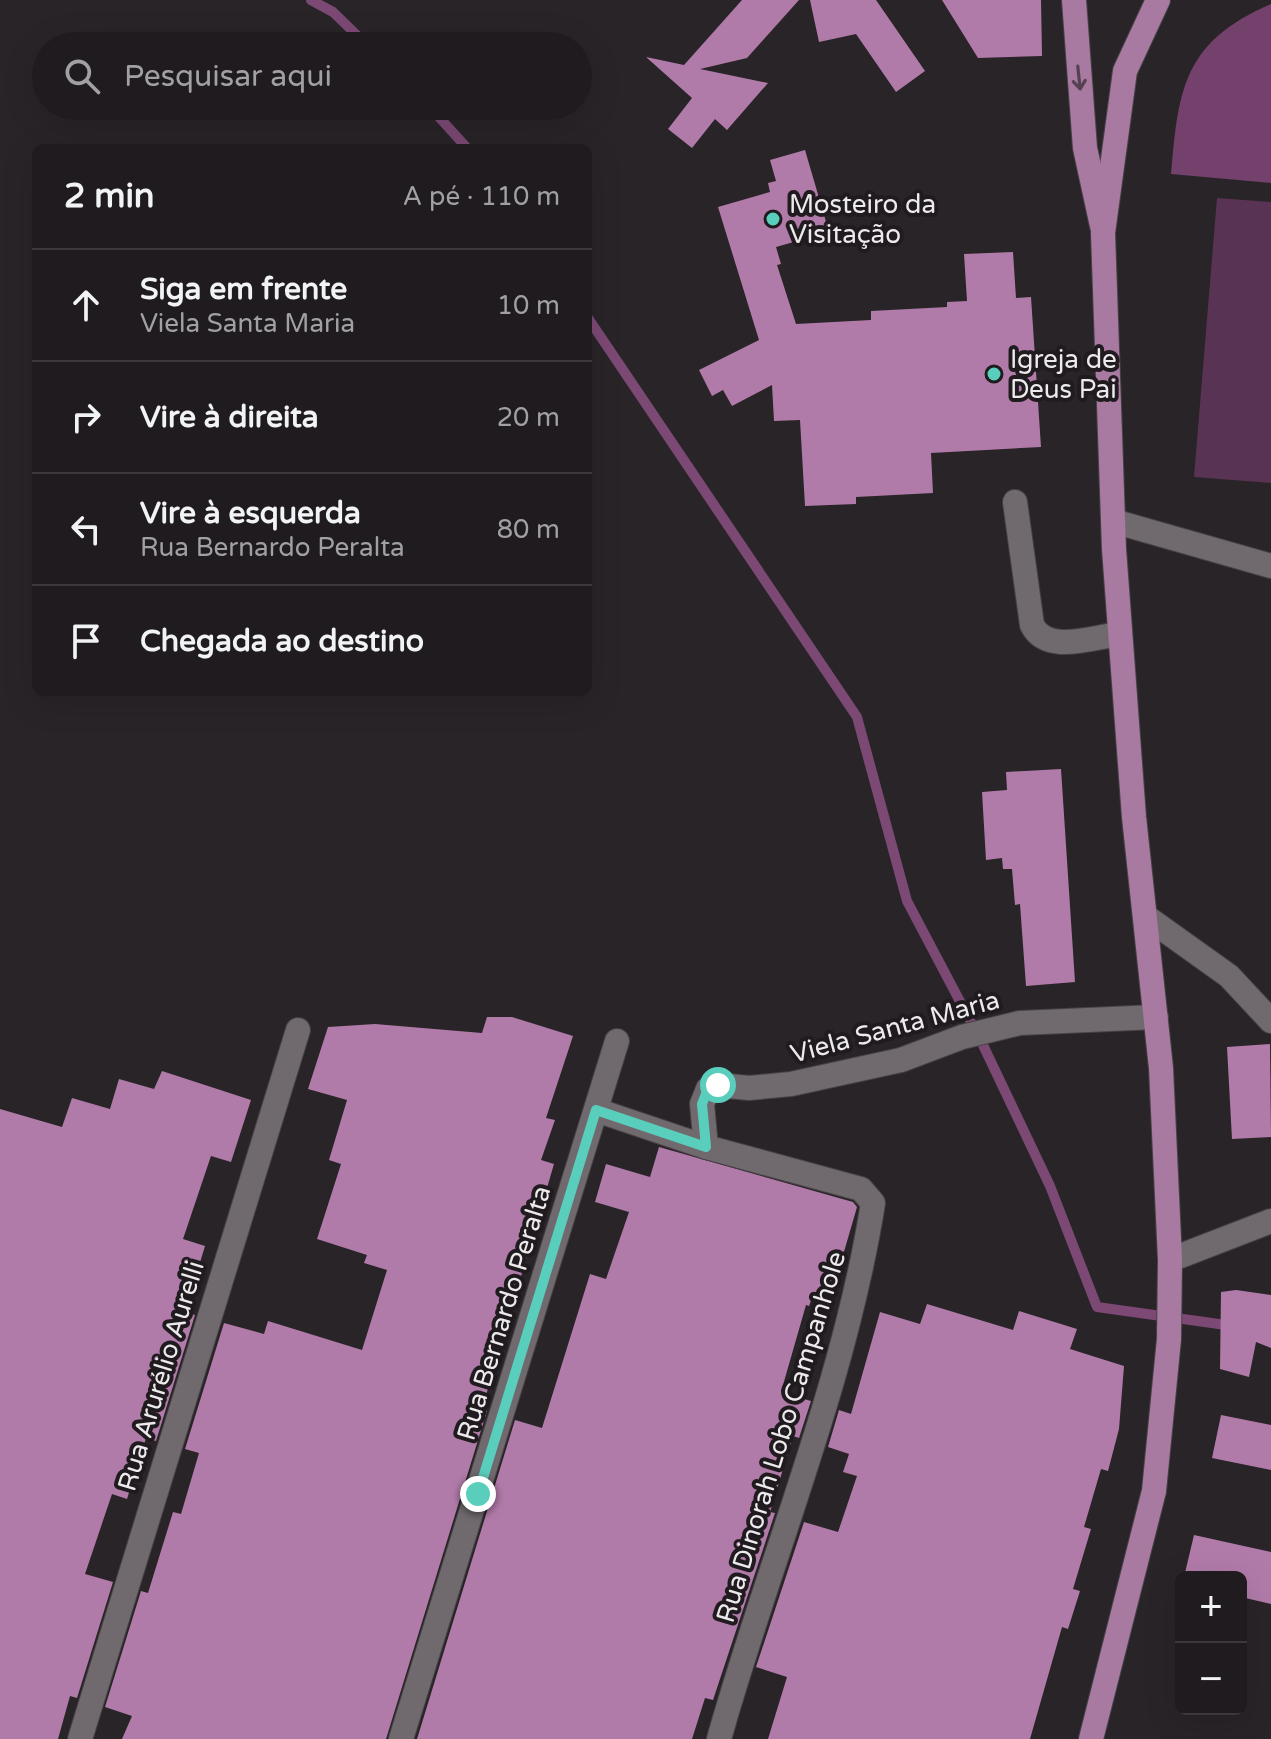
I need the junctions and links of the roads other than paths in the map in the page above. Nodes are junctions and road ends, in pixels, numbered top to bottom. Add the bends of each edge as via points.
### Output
1 (1074, 0) edge
2 (1159, 4) edge
3 (1103, 233) junction
4 (1015, 502) dead end
5 (1113, 521) junction
6 (1271, 566) edge
7 (1120, 634) junction
8 (1145, 916) junction
9 (1156, 1017) junction
10 (1271, 1021) edge
11 (298, 1030) dead end
12 (617, 1041) dead end
13 (596, 1110) junction
14 (706, 1147) junction
15 (1271, 1221) edge
16 (1170, 1260) junction
17 (80, 1739) edge
18 (401, 1739) edge
19 (719, 1739) edge
20 (1091, 1739) edge

1 -> 3 main road via 1085,148
2 - 3 main road via 1125,71
3 - 5 main road
4 - 7 street via 1036,633 1053,643
5 - 6 street
5 - 7 main road
7 - 8 main road
8 - 9 main road
8 - 10 street via 1229,976
9 - 14 street, Viela Santa Maria via 1020,1023 901,1060 791,1084 718,1085 708,1089 702,1104
9 - 16 main road
11 - 17 street, Rua Arurélio Aurelli
12 - 13 street, Rua Bernardo Peralta
13 - 14 street, Rua Dinorah Lobo Campanhole
13 - 18 street, Rua Bernardo Peralta
14 - 19 street, Rua Dinorah Lobo Campanhole via 861,1189 873,1203 835,1368
15 - 16 street
16 - 20 main road via 1167,1392 1154,1491

